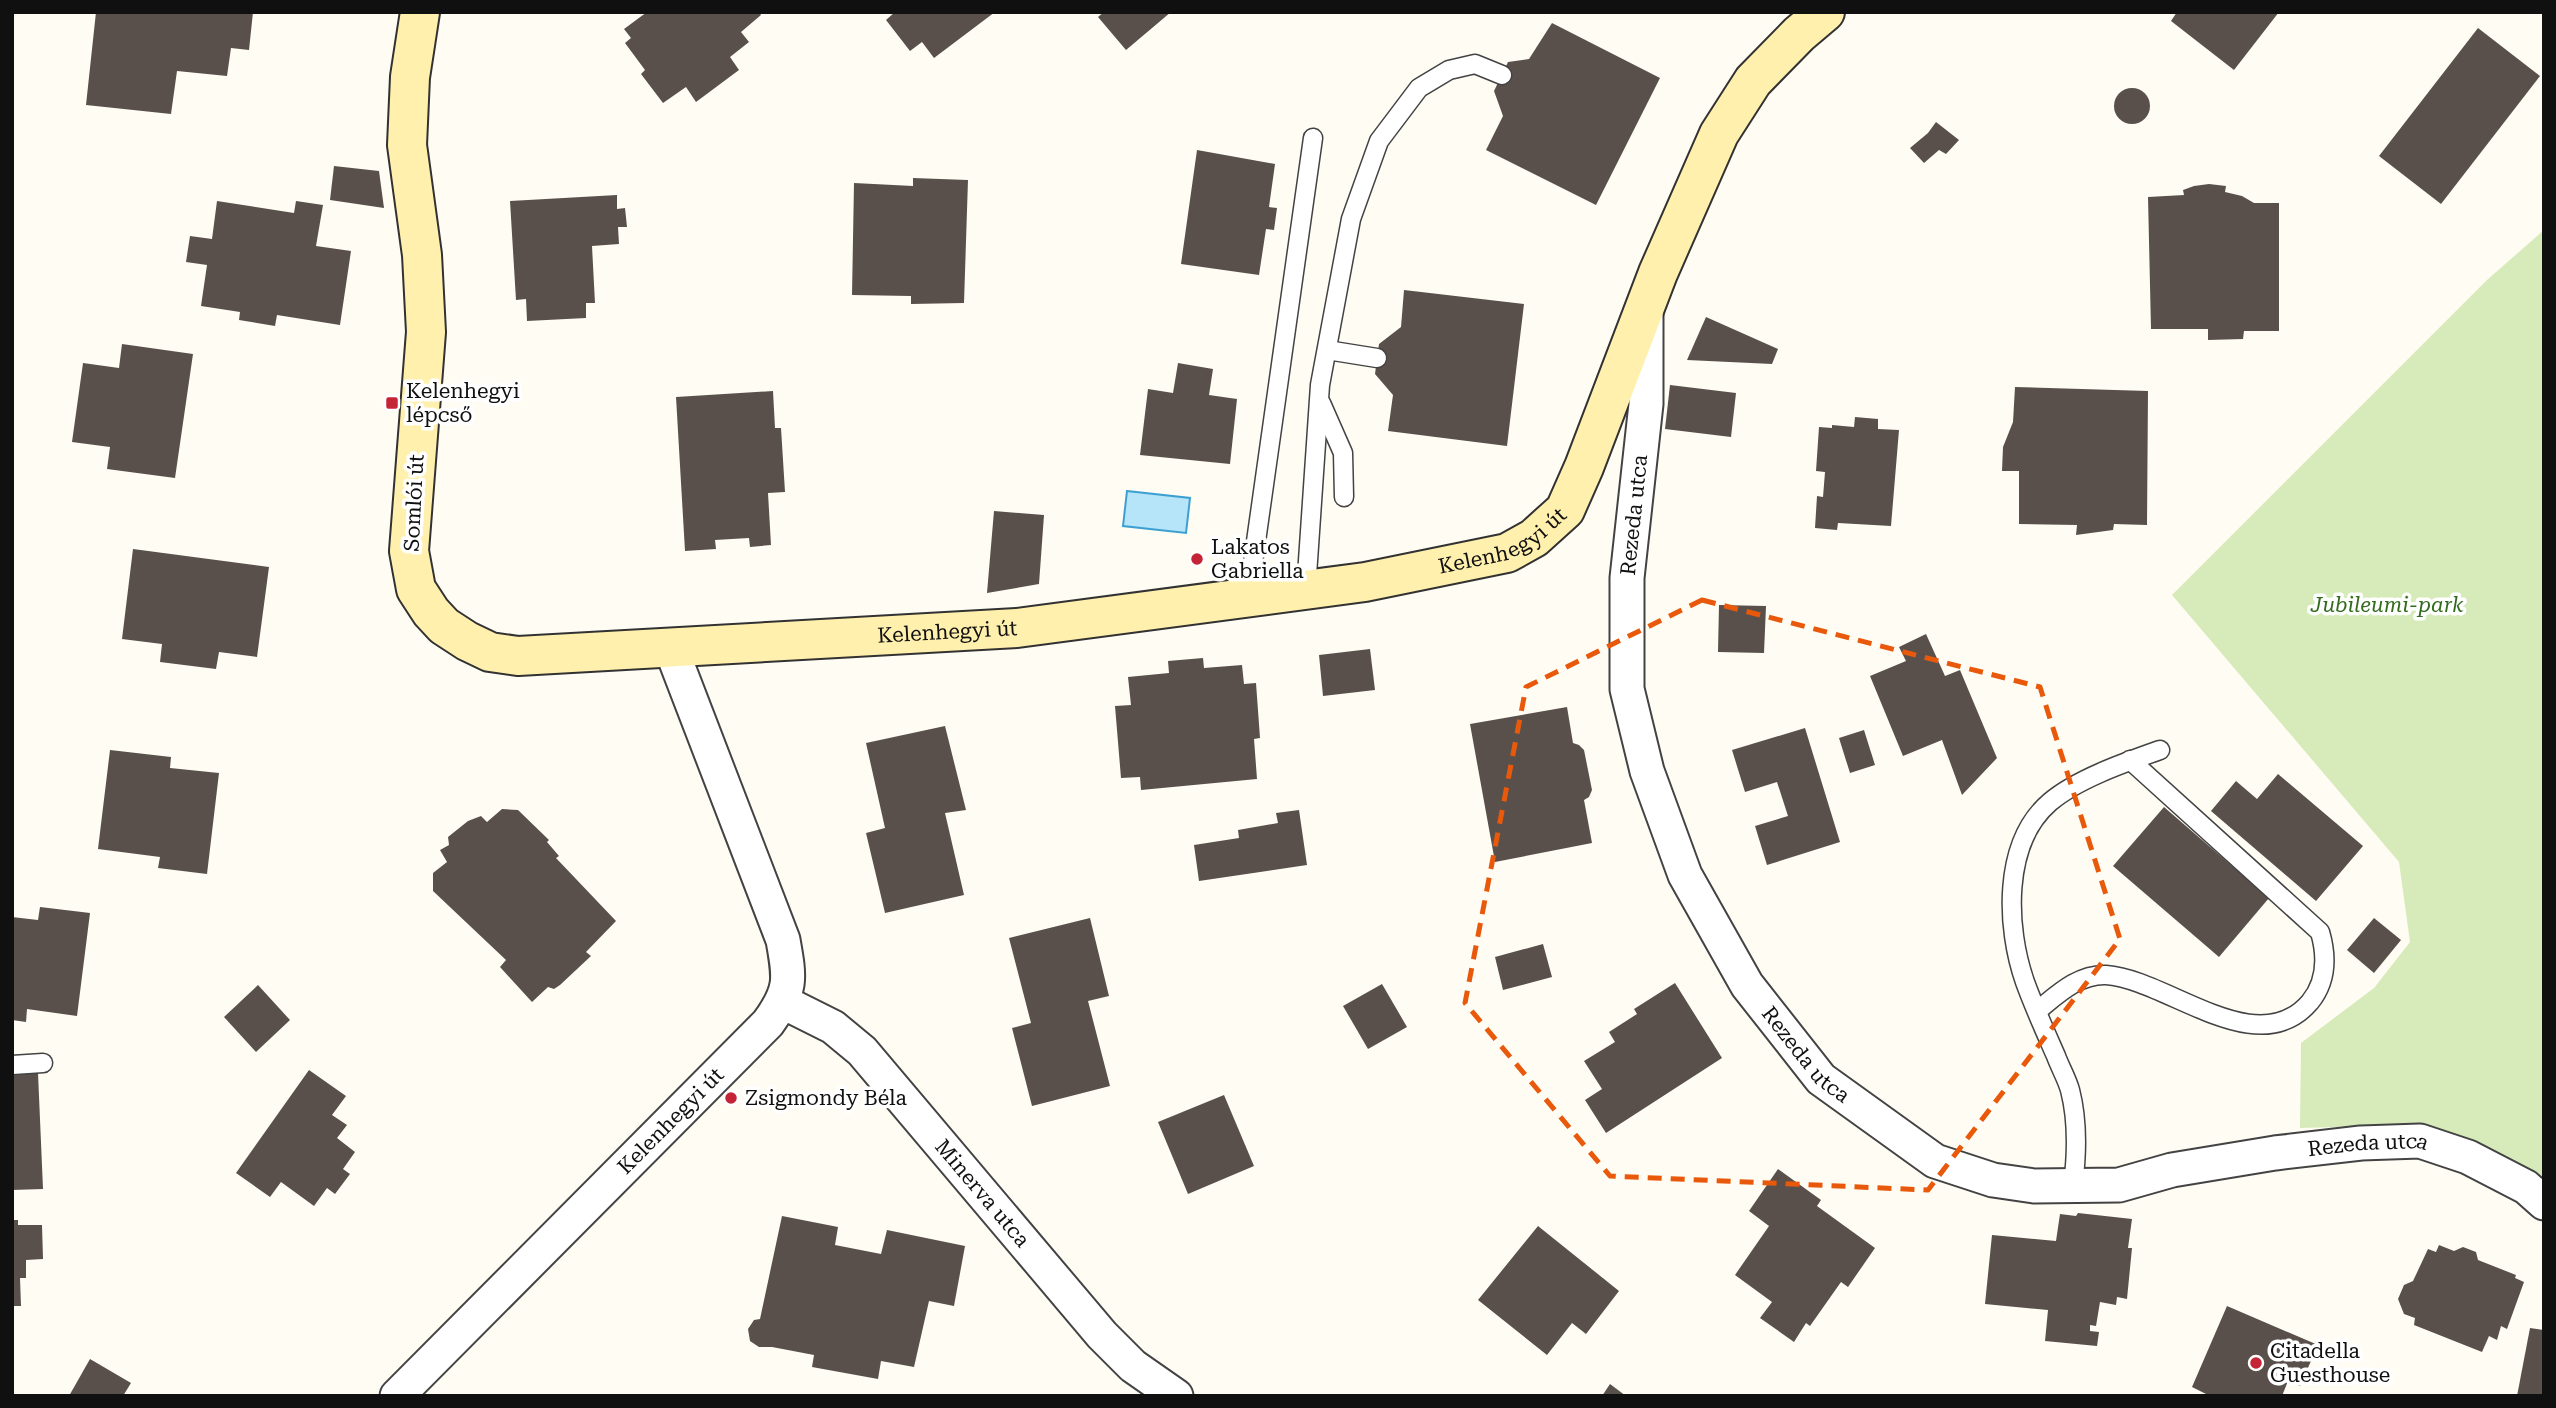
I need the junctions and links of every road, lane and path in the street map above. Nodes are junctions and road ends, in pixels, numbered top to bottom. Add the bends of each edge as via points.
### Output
1 (420, 12) edge
2 (1825, 12) edge
3 (1502, 75) dead end
4 (1312, 138) dead end
5 (1646, 303) junction
6 (1327, 350) junction
7 (1377, 358) dead end
8 (1319, 400) junction
9 (1345, 497) dead end
10 (1306, 590) junction
11 (1248, 598) junction
12 (670, 646) junction
13 (2160, 750) dead end
14 (2130, 760) junction
15 (783, 1002) junction
16 (2037, 1011) junction
17 (43, 1063) dead end
18 (12, 1065) edge
19 (2073, 1185) junction
20 (2544, 1203) edge
21 (397, 1396) edge
22 (1175, 1396) edge

1 - 12 street, Somlói út via 410,77 407,145 422,255 426,332 409,551 416,589 444,626 490,652 549,656
2 - 5 street, Kelenhegyi út via 1753,81 1719,134
3 - 6 lane via 1475,64 1449,70 1419,88 1380,141 1351,219
4 - 11 lane
5 - 10 street, Kelenhegyi út via 1565,510 1534,538 1507,553
5 - 19 street, Rezeda utca via 1646,404 1627,578 1627,690 1647,771 1685,875 1746,985 1821,1079 1935,1161 1993,1180
6 - 7 lane
6 - 8 lane
8 - 9 lane via 1343,453
8 - 10 lane
10 - 11 street, Kelenhegyi út
11 - 12 street, Kelenhegyi út via 1017,628
12 - 15 street via 783,940 788,986
13 - 14 lane
14 - 16 lane via 2051,801 2034,818 2020,848 2011,923 2017,959
14 - 16 lane via 2320,932 2325,949 2322,982 2302,1011 2268,1024 2227,1020 2130,979 2104,975 2085,978
15 - 21 street, Kelenhegyi út via 768,1023
15 - 22 street, Minerva utca via 833,1027 862,1051 1102,1335 1133,1366
16 - 19 lane via 2070,1088 2076,1146
17 - 18 lane
19 - 20 street, Rezeda utca via 2119,1185 2172,1170 2288,1152 2420,1141 2468,1157 2526,1187

